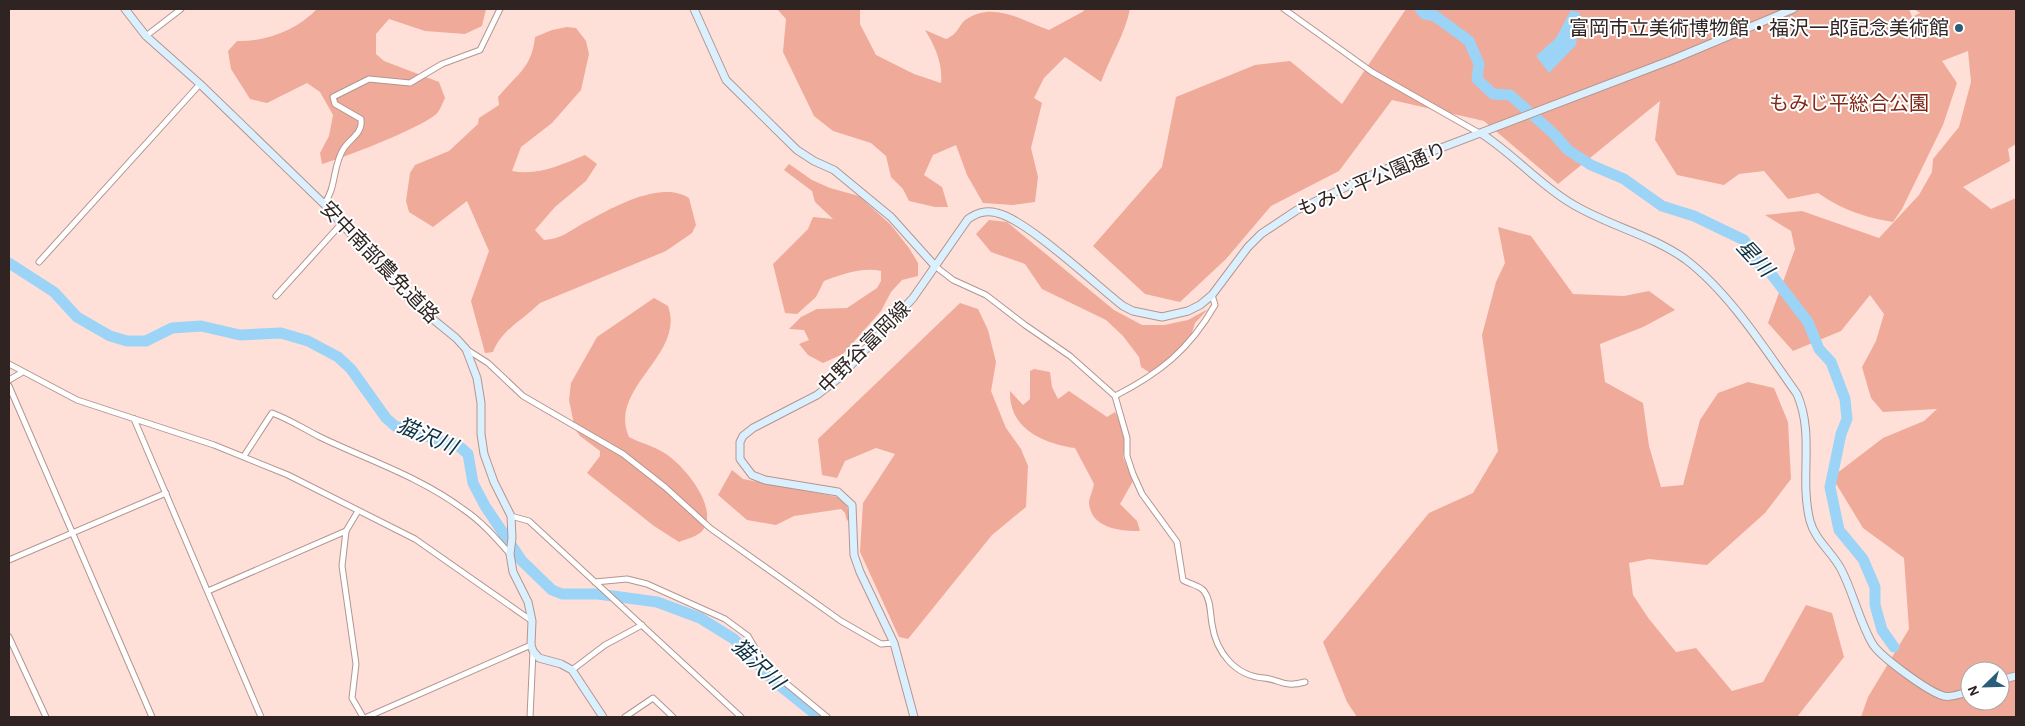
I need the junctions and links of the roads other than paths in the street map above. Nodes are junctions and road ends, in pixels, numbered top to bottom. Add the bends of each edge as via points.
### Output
1 (125, 9) edge
2 (181, 9) edge
3 (500, 9) edge
4 (694, 9) edge
5 (1284, 9) edge
6 (1793, 9) edge
7 (146, 36) junction
8 (200, 84) junction
9 (1482, 134) junction
10 (324, 204) junction
11 (342, 223) junction
12 (39, 262) dead end
13 (935, 266) junction
14 (1212, 295) junction
15 (276, 296) dead end
16 (466, 349) junction
17 (9, 364) edge
18 (21, 373) junction
19 (9, 380) edge
20 (9, 386) edge
21 (1115, 396) junction
22 (134, 419) junction
23 (244, 456) junction
24 (166, 493) junction
25 (358, 511) junction
26 (511, 516) junction
27 (346, 531) junction
28 (71, 533) junction
29 (510, 554) junction
30 (9, 560) edge
31 (595, 582) junction
32 (208, 591) junction
33 (532, 621) junction
34 (642, 625) junction
35 (9, 638) edge
36 (894, 643) junction
37 (532, 648) junction
38 (572, 670) junction
39 (1305, 682) dead end
40 (1960, 693) edge
41 (374, 716) edge
42 (46, 717) edge
43 (152, 717) edge
44 (261, 717) edge
45 (363, 717) edge
46 (367, 717) edge
47 (530, 717) edge
48 (603, 717) edge
49 (625, 717) edge
50 (673, 717) edge
51 (741, 717) edge
52 (827, 717) edge
53 (914, 717) edge

1 - 7 street, 安中南部農免道路
2 - 7 street
3 - 10 street via 480,50 442,64 410,83 369,79 333,97 335,104 361,119 361,124 358,134 344,148 338,160 334,188
4 - 13 street via 726,80 797,150 834,170 891,218
5 - 9 street via 1372,72
6 - 9 street, もみじ平公園通り
7 - 8 street, 安中南部農免道路
8 - 10 street, 安中南部農免道路
8 - 12 street
9 - 14 street, もみじ平公園通り via 1378,172 1297,210 1255,240
9 - 40 street via 1564,199 1684,259 1717,288 1797,394 1803,407 1806,426 1804,480 1811,524 1840,567 1871,642 1896,667 1945,697
10 - 11 street, 安中南部農免道路
11 - 15 street
11 - 16 street, 安中南部農免道路 via 413,303
13 - 14 street, もみじ平公園通り via 963,223 974,214 986,212 1008,217 1132,311 1170,316 1195,308
13 - 21 street via 953,280 986,295 1070,356
13 - 36 street, 中野谷富岡線 via 913,298 839,378 817,395 753,428 743,436 739,449 740,459 752,475 838,492 852,505 854,555
14 - 21 street via 1215,305 1185,349 1152,376
16 - 26 street, 安中南部農免道路 via 481,403 484,454
16 - 36 street via 488,363 523,396 623,454 710,528 841,621 881,644
17 - 18 street
18 - 19 street
18 - 22 street via 77,400
20 - 28 street
21 - 39 street via 1127,438 1126,456 1133,474 1142,494 1177,542 1183,580 1201,588 1206,595 1215,637 1223,653 1232,665 1248,676 1286,685
22 - 23 street
22 - 24 street
23 - 25 street
23 - 29 street via 272,413 391,468 451,501 487,528
24 - 28 street
24 - 32 street
25 - 27 street
25 - 33 street via 423,544
26 - 29 street, 安中南部農免道路
26 - 31 street via 529,521
27 - 32 street
27 - 45 street via 342,566 356,664 352,690 355,704
28 - 30 street
28 - 43 street
29 - 33 street, 安中南部農免道路 via 513,572 528,602
31 - 34 street
31 - 52 street via 627,578 725,619 748,636 759,655 782,680
32 - 44 street
33 - 37 street, 安中南部農免道路
34 - 38 street via 605,645
34 - 51 street
35 - 42 street
36 - 53 street, 中野谷富岡線
37 - 38 street via 539,658
37 - 41 street
37 - 47 street
38 - 48 street
41 - 46 street
49 - 50 street via 653,698

